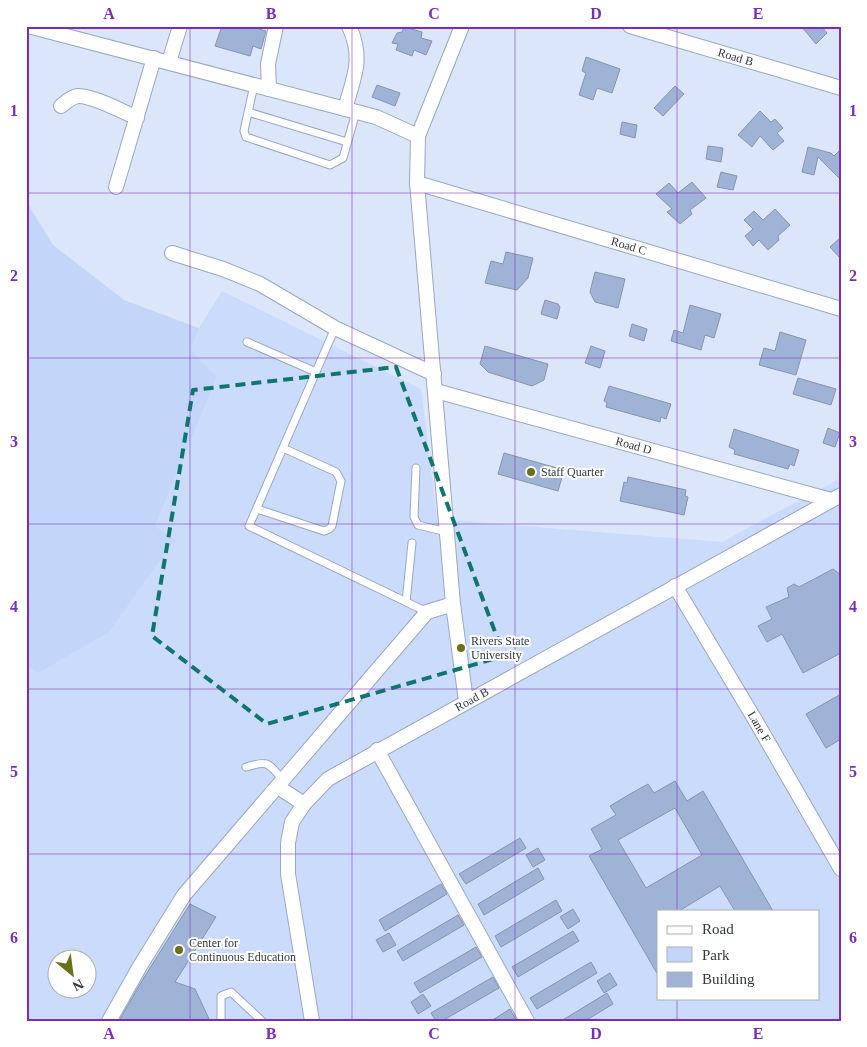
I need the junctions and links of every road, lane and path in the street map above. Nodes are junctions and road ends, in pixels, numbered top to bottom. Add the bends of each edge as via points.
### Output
1 (28, 26) edge
2 (180, 26) edge
3 (276, 26) edge
4 (349, 26) edge
5 (462, 26) edge
6 (630, 26) edge
7 (154, 58) junction
8 (169, 62) junction
9 (254, 85) junction
10 (841, 88) edge
11 (269, 89) junction
12 (61, 106) dead end
13 (351, 110) junction
14 (248, 112) junction
15 (137, 118) junction
16 (418, 136) junction
17 (348, 142) junction
18 (417, 183) junction
19 (116, 187) dead end
20 (172, 253) dead end
21 (841, 309) edge
22 (335, 328) junction
23 (247, 342) dead end
24 (316, 372) junction
25 (434, 374) junction
26 (436, 391) junction
27 (283, 448) junction
28 (416, 468) dead end
29 (836, 497) edge
30 (257, 508) junction
31 (448, 532) junction
32 (412, 543) dead end
33 (675, 586) junction
34 (406, 602) junction
35 (454, 604) junction
36 (427, 612) junction
37 (466, 701) junction
38 (378, 750) junction
39 (246, 767) dead end
40 (281, 783) junction
41 (304, 804) junction
42 (841, 869) edge
43 (109, 1021) edge
44 (220, 1021) edge
45 (262, 1021) edge
46 (312, 1021) edge
47 (527, 1021) edge

1 - 7 street
2 - 8 street
3 - 11 street via 268,64
4 - 13 street via 356,41 358,59
5 - 16 street
6 - 10 street, Road B
7 - 8 street
7 - 15 street
8 - 9 street
9 - 11 street
9 - 14 lane
11 - 13 street
12 - 15 street via 79,96
13 - 16 street via 376,117
13 - 17 lane
14 - 17 lane
14 - 17 lane via 246,137 330,165 343,158
15 - 19 street
16 - 18 street
18 - 21 street, Road C
18 - 25 street
20 - 22 street via 260,284
22 - 24 lane
22 - 25 street
23 - 24 lane
24 - 27 lane
25 - 26 street
26 - 29 street, Road D
26 - 31 street
27 - 30 lane
27 - 30 lane via 336,472 341,481 332,526 324,531
28 - 31 lane via 415,521 418,525
29 - 33 street, Road B
30 - 34 lane via 249,526
31 - 35 street
32 - 34 lane
33 - 37 street, Road B
33 - 42 street, Lane F
34 - 36 lane
35 - 36 street
35 - 37 street
36 - 40 street
37 - 38 street, Road B
38 - 41 street, Road B via 328,779
38 - 47 street
39 - 40 lane via 261,762 269,765
40 - 41 street
40 - 43 street via 184,894
41 - 46 street, Road B via 292,822 288,874
44 - 45 lane via 221,996 231,992

